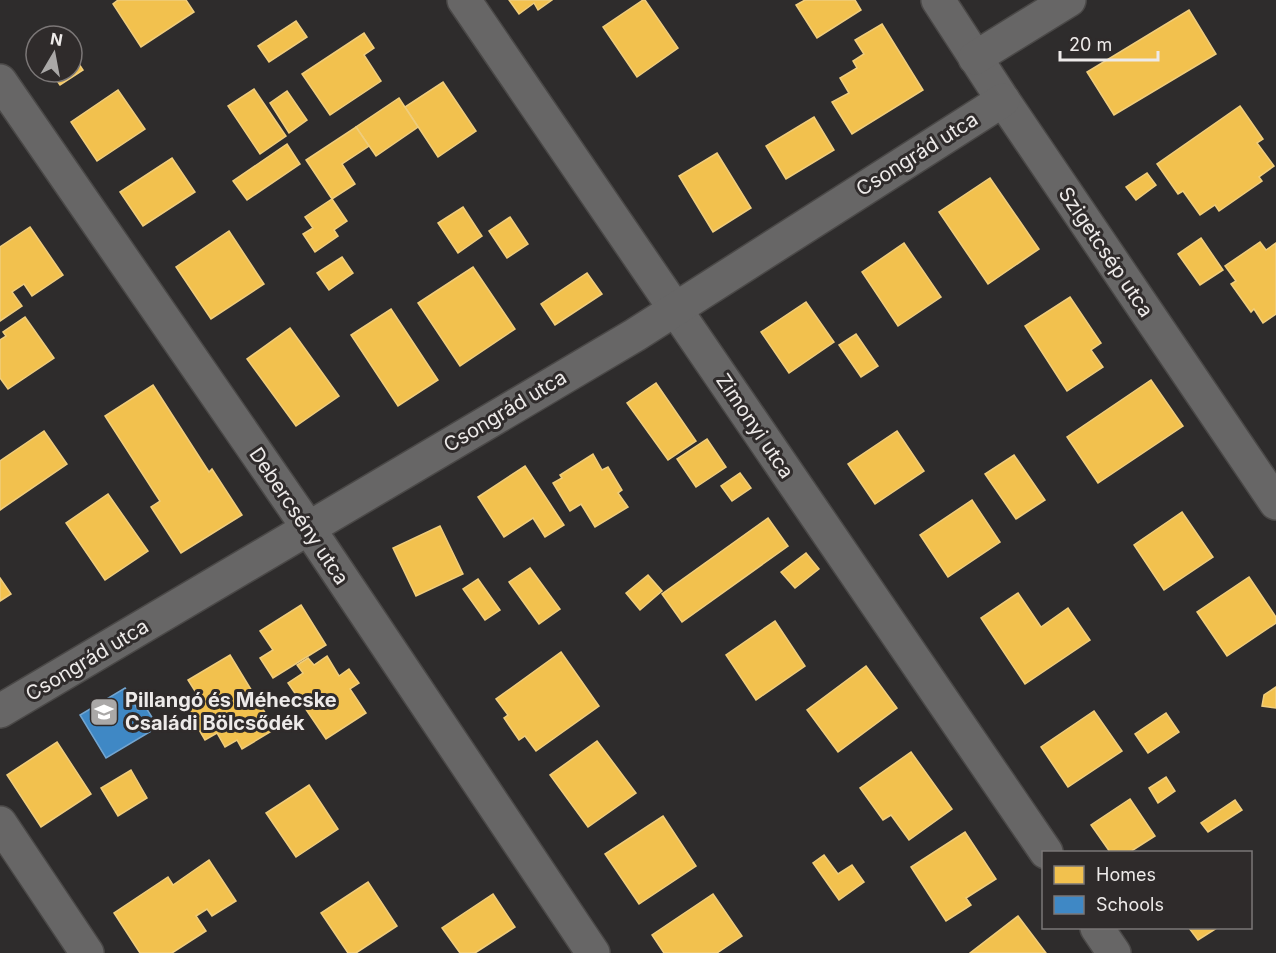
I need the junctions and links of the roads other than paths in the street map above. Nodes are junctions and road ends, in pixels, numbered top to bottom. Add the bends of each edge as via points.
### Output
1 (464, 0) edge
2 (938, 0) edge
3 (1069, 0) edge
4 (975, 58) junction
5 (0, 81) edge
6 (1003, 100) junction
7 (675, 308) junction
8 (1276, 503) edge
9 (309, 529) junction
10 (0, 711) edge
11 (0, 823) edge
12 (1045, 851) edge
13 (1098, 929) edge
14 (87, 953) edge
15 (593, 953) edge
16 (1114, 953) edge

1 - 7 street, Zimonyi utca
2 - 4 street, Szigetcsép utca
3 - 4 street
4 - 6 street, Szigetcsép utca
5 - 9 street, Debercsény utca
6 - 7 street, Csongrád utca
6 - 8 street, Szigetcsép utca
7 - 9 street, Csongrád utca
7 - 12 street, Zimonyi utca
9 - 10 street, Csongrád utca
9 - 15 street, Debercsény utca
11 - 14 street
13 - 16 street

